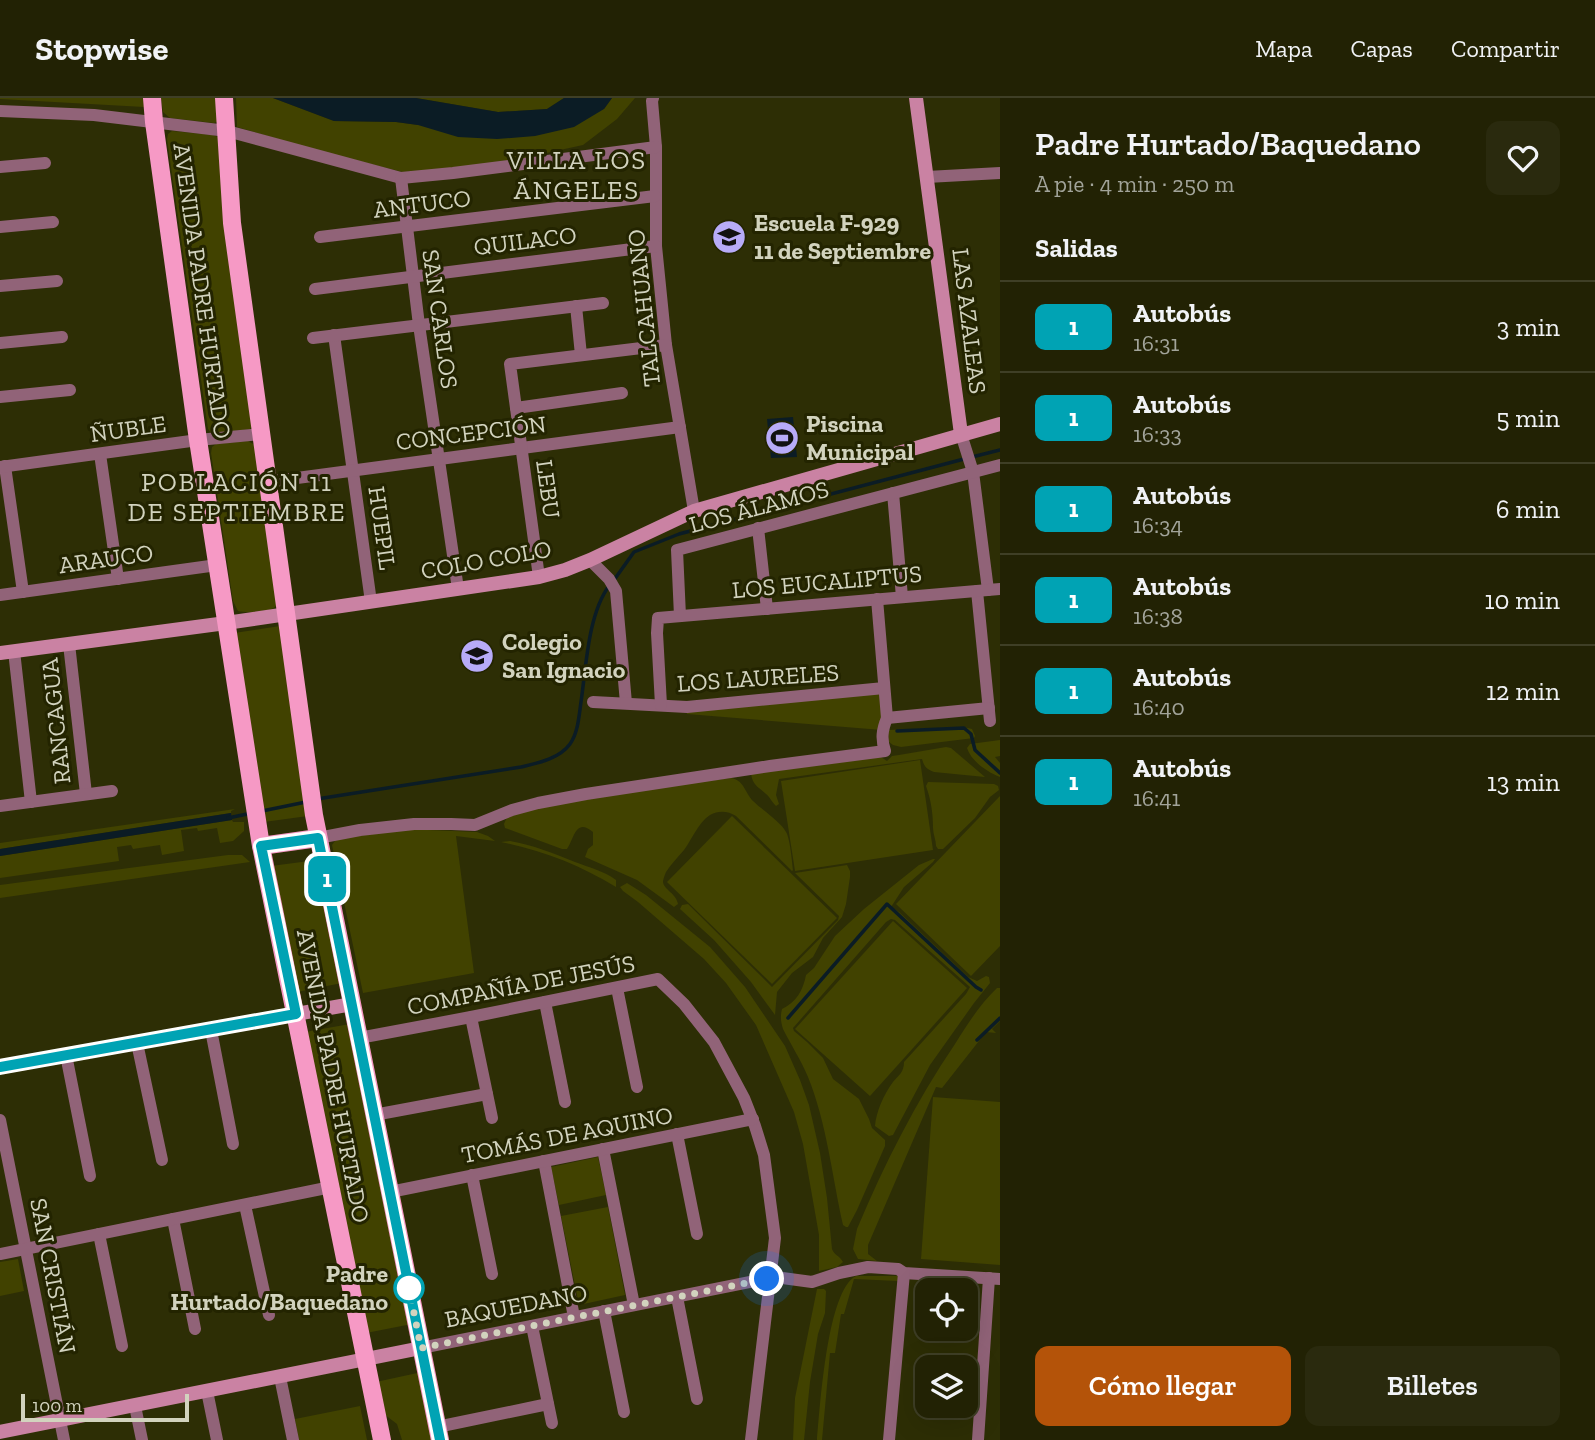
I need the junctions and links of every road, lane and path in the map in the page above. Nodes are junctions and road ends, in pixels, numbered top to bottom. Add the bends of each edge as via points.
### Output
1 (152, 98) edge
2 (224, 98) edge
3 (653, 98) edge
4 (916, 98) edge
5 (0, 111) edge
6 (154, 122) junction
7 (227, 131) junction
8 (656, 147) junction
9 (45, 163) dead end
10 (0, 167) edge
11 (1000, 173) edge
12 (928, 177) junction
13 (401, 178) junction
14 (655, 196) junction
15 (53, 222) dead end
16 (0, 227) edge
17 (406, 227) junction
18 (320, 237) dead end
19 (656, 246) junction
20 (412, 276) junction
21 (57, 281) dead end
22 (0, 286) edge
23 (315, 289) dead end
24 (603, 303) dead end
25 (576, 306) junction
26 (419, 325) junction
27 (334, 335) junction
28 (62, 337) dead end
29 (313, 338) dead end
30 (0, 343) edge
31 (666, 345) junction
32 (581, 355) junction
33 (70, 390) dead end
34 (622, 394) dead end
35 (0, 397) edge
36 (516, 408) junction
37 (1000, 424) edge
38 (680, 427) junction
39 (261, 434) junction
40 (198, 440) junction
41 (963, 441) junction
42 (522, 448) junction
43 (100, 454) junction
44 (438, 459) junction
45 (1000, 465) edge
46 (3, 466) edge
47 (972, 469) junction
48 (352, 470) junction
49 (267, 482) junction
50 (893, 493) junction
51 (694, 511) junction
52 (758, 528) junction
53 (590, 560) junction
54 (217, 565) junction
55 (539, 578) junction
56 (118, 579) junction
57 (458, 589) junction
58 (988, 590) edge
59 (23, 592) junction
60 (0, 595) edge
61 (902, 597) junction
62 (877, 599) junction
63 (371, 602) junction
64 (767, 609) junction
65 (286, 613) junction
66 (680, 616) junction
67 (226, 623) junction
68 (69, 644) junction
69 (7, 652) edge
70 (1000, 676) edge
71 (986, 677) junction
72 (884, 688) junction
73 (593, 702) dead end
74 (626, 703) junction
75 (661, 705) junction
76 (887, 718) junction
77 (112, 791) dead end
78 (86, 794) junction
79 (31, 802) junction
80 (0, 806) edge
81 (318, 838) junction
82 (261, 846) junction
83 (617, 988) junction
84 (545, 1002) junction
85 (352, 1004) junction
86 (296, 1014) junction
87 (471, 1017) junction
88 (211, 1030) junction
89 (359, 1038) junction
90 (137, 1042) junction
91 (66, 1055) junction
92 (0, 1067) edge
93 (637, 1087) dead end
94 (487, 1094) junction
95 (565, 1102) dead end
96 (374, 1115) junction
97 (492, 1118) dead end
98 (753, 1119) junction
99 (0, 1120) edge
100 (677, 1134) junction
101 (233, 1144) dead end
102 (603, 1149) junction
103 (162, 1160) dead end
104 (544, 1161) junction
105 (472, 1175) junction
106 (90, 1176) dead end
107 (331, 1187) junction
108 (390, 1192) junction
109 (245, 1205) junction
110 (173, 1219) junction
111 (99, 1234) junction
112 (697, 1234) dead end
113 (26, 1249) junction
114 (0, 1254) edge
115 (904, 1273) junction
116 (492, 1274) dead end
117 (771, 1278) junction
118 (994, 1278) edge
119 (677, 1297) junction
120 (634, 1305) junction
121 (604, 1311) junction
122 (270, 1315) dead end
123 (574, 1317) junction
124 (532, 1326) junction
125 (195, 1329) dead end
126 (122, 1346) dead end
127 (421, 1348) junction
128 (366, 1359) junction
129 (280, 1377) junction
130 (207, 1391) junction
131 (697, 1399) dead end
132 (548, 1404) junction
133 (135, 1406) junction
134 (624, 1412) dead end
135 (60, 1421) junction
136 (552, 1423) dead end
137 (0, 1432) edge
138 (438, 1433) edge
139 (64, 1440) edge
140 (142, 1440) edge
141 (217, 1440) edge
142 (293, 1440) edge
143 (382, 1440) edge
144 (751, 1440) edge
145 (890, 1440) edge
146 (978, 1440) edge

1 - 6 main road, AVENIDA PADRE HURTADO
2 - 7 main road, AVENIDA PADRE HURTADO
3 - 8 street, TALCAHUANO
4 - 12 main road, LAS AZALEAS
5 - 6 street
6 - 7 street
6 - 40 main road, AVENIDA PADRE HURTADO
7 - 13 street
7 - 39 main road, AVENIDA PADRE HURTADO via 232,223
8 - 13 street
8 - 14 street, TALCAHUANO
9 - 10 street
11 - 12 street
12 - 41 main road, LAS AZALEAS
13 - 17 street, SAN CARLOS
14 - 17 street, ANTUCO
14 - 19 street, TALCAHUANO
15 - 16 street
17 - 18 street, ANTUCO
17 - 20 street, SAN CARLOS
19 - 20 street, QUILACO
19 - 31 street, TALCAHUANO
20 - 23 street, QUILACO
20 - 26 street, SAN CARLOS
21 - 22 street
24 - 25 street
25 - 26 street
25 - 32 street
26 - 27 street
26 - 44 street, SAN CARLOS
27 - 29 street
27 - 48 street, HUEPIL
28 - 30 street
31 - 32 street
31 - 38 street, TALCAHUANO
32 - 36 street, LEBU via 510,364
33 - 35 street
34 - 36 street
36 - 42 street, LEBU
37 - 41 main road, COLO COLO
38 - 42 street, CONCEPCIÓN
38 - 51 street, TALCAHUANO
39 - 40 street, ÑUBLE
39 - 49 main road, AVENIDA PADRE HURTADO
40 - 43 street, ÑUBLE
40 - 54 main road, AVENIDA PADRE HURTADO
41 - 47 street, LAS AZALEAS
41 - 51 main road, COLO COLO
42 - 44 street, CONCEPCIÓN
42 - 55 street, LEBU
43 - 46 street, ÑUBLE
43 - 56 street
44 - 48 street, CONCEPCIÓN
44 - 57 street, SAN CARLOS
45 - 47 street, LOS ÁLAMOS
46 - 59 street
47 - 50 street, LOS ÁLAMOS
47 - 58 street, LAS AZALEAS
48 - 49 street, CONCEPCIÓN
48 - 63 street, HUEPIL
49 - 65 main road, AVENIDA PADRE HURTADO
50 - 52 street, LOS ÁLAMOS
50 - 61 street
51 - 53 main road, COLO COLO
52 - 64 street
52 - 66 street, LOS ÁLAMOS via 677,550
53 - 55 main road, COLO COLO
53 - 74 street via 611,582 617,597
54 - 56 street, ARAUCO
54 - 67 main road, AVENIDA PADRE HURTADO
55 - 57 main road, COLO COLO
56 - 59 street, ARAUCO
57 - 63 main road, COLO COLO
58 - 61 street, LOS EUCALIPTUS
58 - 71 street, LAS AZALEAS
59 - 60 street, ARAUCO
61 - 62 street, LOS EUCALIPTUS
62 - 64 street, LOS EUCALIPTUS
62 - 72 street
63 - 65 main road, COLO COLO
64 - 66 street, LOS EUCALIPTUS
65 - 67 main road, COLO COLO
65 - 81 main road, AVENIDA PADRE HURTADO
66 - 75 street, LOS EUCALIPTUS via 658,618
67 - 68 main road, COLO COLO
67 - 82 main road, AVENIDA PADRE HURTADO
68 - 69 main road, COLO COLO
68 - 78 street, RANCAGUA
69 - 79 street
70 - 71 street
71 - 76 street, LAS AZALEAS via 989,715
72 - 75 street, LOS LAURELES via 687,707
72 - 76 street
73 - 74 street, LOS LAURELES
74 - 75 street, LOS LAURELES
76 - 81 street via 882,730 885,751 586,794 512,810 475,825 414,824
77 - 78 street
78 - 79 street
79 - 80 street
81 - 82 main road
81 - 85 main road, AVENIDA PADRE HURTADO
82 - 86 main road, AVENIDA PADRE HURTADO
83 - 84 street, COMPAÑÍA DE JESÚS
83 - 93 street
83 - 98 street, COMPAÑÍA DE JESÚS via 658,979 674,992 714,1042
84 - 87 street, COMPAÑÍA DE JESÚS
84 - 95 street
85 - 86 main road
85 - 89 main road, AVENIDA PADRE HURTADO
86 - 88 main road
86 - 107 main road, AVENIDA PADRE HURTADO
87 - 89 street, COMPAÑÍA DE JESÚS
87 - 94 street
88 - 90 main road
88 - 101 street
89 - 96 main road, AVENIDA PADRE HURTADO
90 - 91 main road
90 - 103 street
91 - 92 main road
91 - 106 street
94 - 96 street
94 - 97 street
96 - 108 main road, AVENIDA PADRE HURTADO
98 - 100 street, TOMÁS DE AQUINO
98 - 117 street, COMPAÑÍA DE JESÚS via 764,1155 774,1230
99 - 113 street, SAN CRISTIÁN
100 - 102 street, TOMÁS DE AQUINO
100 - 112 street
102 - 104 street, TOMÁS DE AQUINO
102 - 120 street
104 - 105 street, TOMÁS DE AQUINO
104 - 123 street
105 - 108 street, TOMÁS DE AQUINO
105 - 116 street
107 - 109 street
107 - 128 main road, AVENIDA PADRE HURTADO
108 - 127 main road, AVENIDA PADRE HURTADO
109 - 110 street
109 - 122 street
110 - 111 street
110 - 125 street
111 - 113 street
111 - 126 street
113 - 114 street
113 - 135 street, SAN CRISTIÁN
115 - 117 street, BAQUEDANO via 868,1267 812,1282
115 - 118 street, BAQUEDANO
115 - 145 street
117 - 119 street, BAQUEDANO
117 - 144 street, COMPAÑÍA DE JESÚS
118 - 146 street
119 - 120 street, BAQUEDANO
119 - 131 street
120 - 121 street, BAQUEDANO
121 - 123 street, BAQUEDANO
121 - 134 street
123 - 124 street, BAQUEDANO
124 - 127 street, BAQUEDANO
124 - 132 street
127 - 128 main road, BAQUEDANO
127 - 138 main road, AVENIDA PADRE HURTADO
128 - 129 main road, BAQUEDANO
128 - 143 main road, AVENIDA PADRE HURTADO
129 - 130 main road, BAQUEDANO
129 - 142 street
130 - 133 main road, BAQUEDANO
130 - 141 street
132 - 136 street
132 - 138 street
133 - 135 main road, BAQUEDANO
133 - 140 street
135 - 137 main road, BAQUEDANO
135 - 139 street, SAN CRISTIÁN

